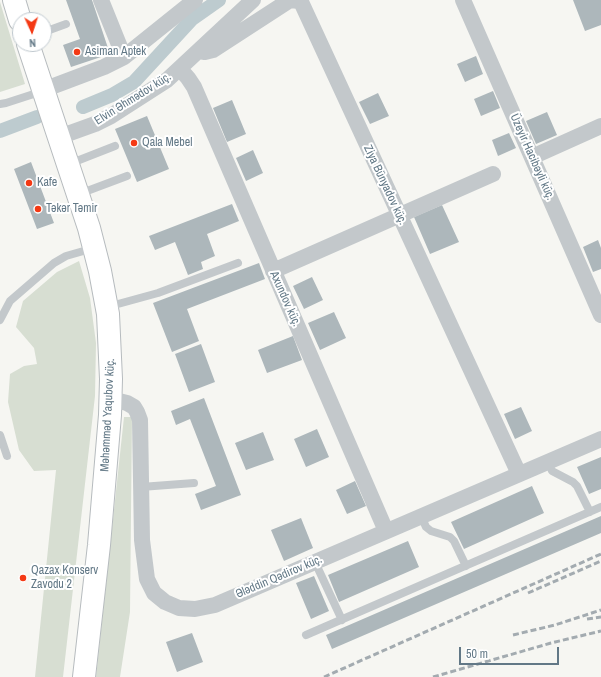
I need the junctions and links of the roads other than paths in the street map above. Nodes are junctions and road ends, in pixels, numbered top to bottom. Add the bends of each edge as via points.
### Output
1 (14, 0) edge
2 (101, 0) edge
3 (195, 0) edge
4 (253, 0) edge
5 (463, 0) edge
6 (18, 12) edge
7 (66, 24) dead end
8 (52, 29) edge
9 (199, 51) junction
10 (31, 52) edge
11 (124, 57) junction
12 (180, 69) junction
13 (44, 90) junction
14 (0, 104) edge
15 (601, 126) edge
16 (59, 137) junction
17 (115, 146) dead end
18 (532, 157) junction
19 (68, 164) junction
20 (493, 174) dead end
21 (127, 176) dead end
22 (78, 195) junction
23 (400, 215) junction
24 (94, 247) junction
25 (238, 263) dead end
26 (273, 271) junction
27 (107, 307) junction
28 (601, 315) edge
29 (0, 320) edge
30 (111, 400) junction
31 (0, 435) edge
32 (601, 439) edge
33 (7, 456) dead end
34 (548, 462) junction
35 (519, 474) junction
36 (194, 484) dead end
37 (141, 487) junction
38 (601, 507) edge
39 (590, 512) junction
40 (422, 516) junction
41 (386, 531) junction
42 (315, 562) junction
43 (466, 566) junction
44 (342, 620) junction
45 (306, 635) dead end
46 (84, 677) edge

1 - 6 main road
2 - 11 street
3 - 11 street
4 - 9 street, Elvin Əhmədov küç.
5 - 18 street, Üzeyir Hacibəyli küç.
7 - 8 lane
9 - 12 street, Elvin Əhmədov küç.
9 - 23 street, Ziya Bünyadov küç. via 213,50 290,0 299,1
10 - 13 main road, Məhəmməd Yaqubov küç.
11 - 13 street via 104,68
12 - 16 street, Elvin Əhmədov küç. via 111,116
12 - 26 street, Axundov küç. via 194,87
13 - 14 lane
13 - 16 main road, Məhəmməd Yaqubov küç.
15 - 18 street
16 - 19 main road, Məhəmməd Yaqubov küç.
17 - 19 lane
18 - 28 street, Üzeyir Hacibəyli küç.
19 - 22 main road, Məhəmməd Yaqubov küç.
20 - 23 street
21 - 22 lane
22 - 24 main road, Məhəmməd Yaqubov küç.
23 - 26 street
23 - 35 street, Ziya Bünyadov küç.
24 - 27 main road, Məhəmməd Yaqubov küç.
24 - 29 lane via 66,256 54,263 10,301
25 - 27 lane via 158,293
26 - 41 street, Axundov küç.
27 - 30 main road, Məhəmməd Yaqubov küç.
30 - 37 street, Ələddin Qədirov küç. via 134,407 140,420
30 - 46 main road, Məhəmməd Yaqubov küç. via 99,545
31 - 33 lane
32 - 34 street, Ələddin Qədirov küç.
34 - 35 street, Ələddin Qədirov küç.
34 - 39 lane via 552,470 578,486
35 - 40 street, Ələddin Qədirov küç.
36 - 37 lane
37 - 42 street, Ələddin Qədirov küç. via 146,579 154,593 165,602 179,608 195,609 215,605
38 - 39 lane
39 - 43 lane
40 - 41 street, Ələddin Qədirov küç.
40 - 43 lane via 426,527 431,531 450,536
41 - 42 street, Ələddin Qədirov küç.
42 - 44 lane
43 - 44 lane
44 - 45 lane

